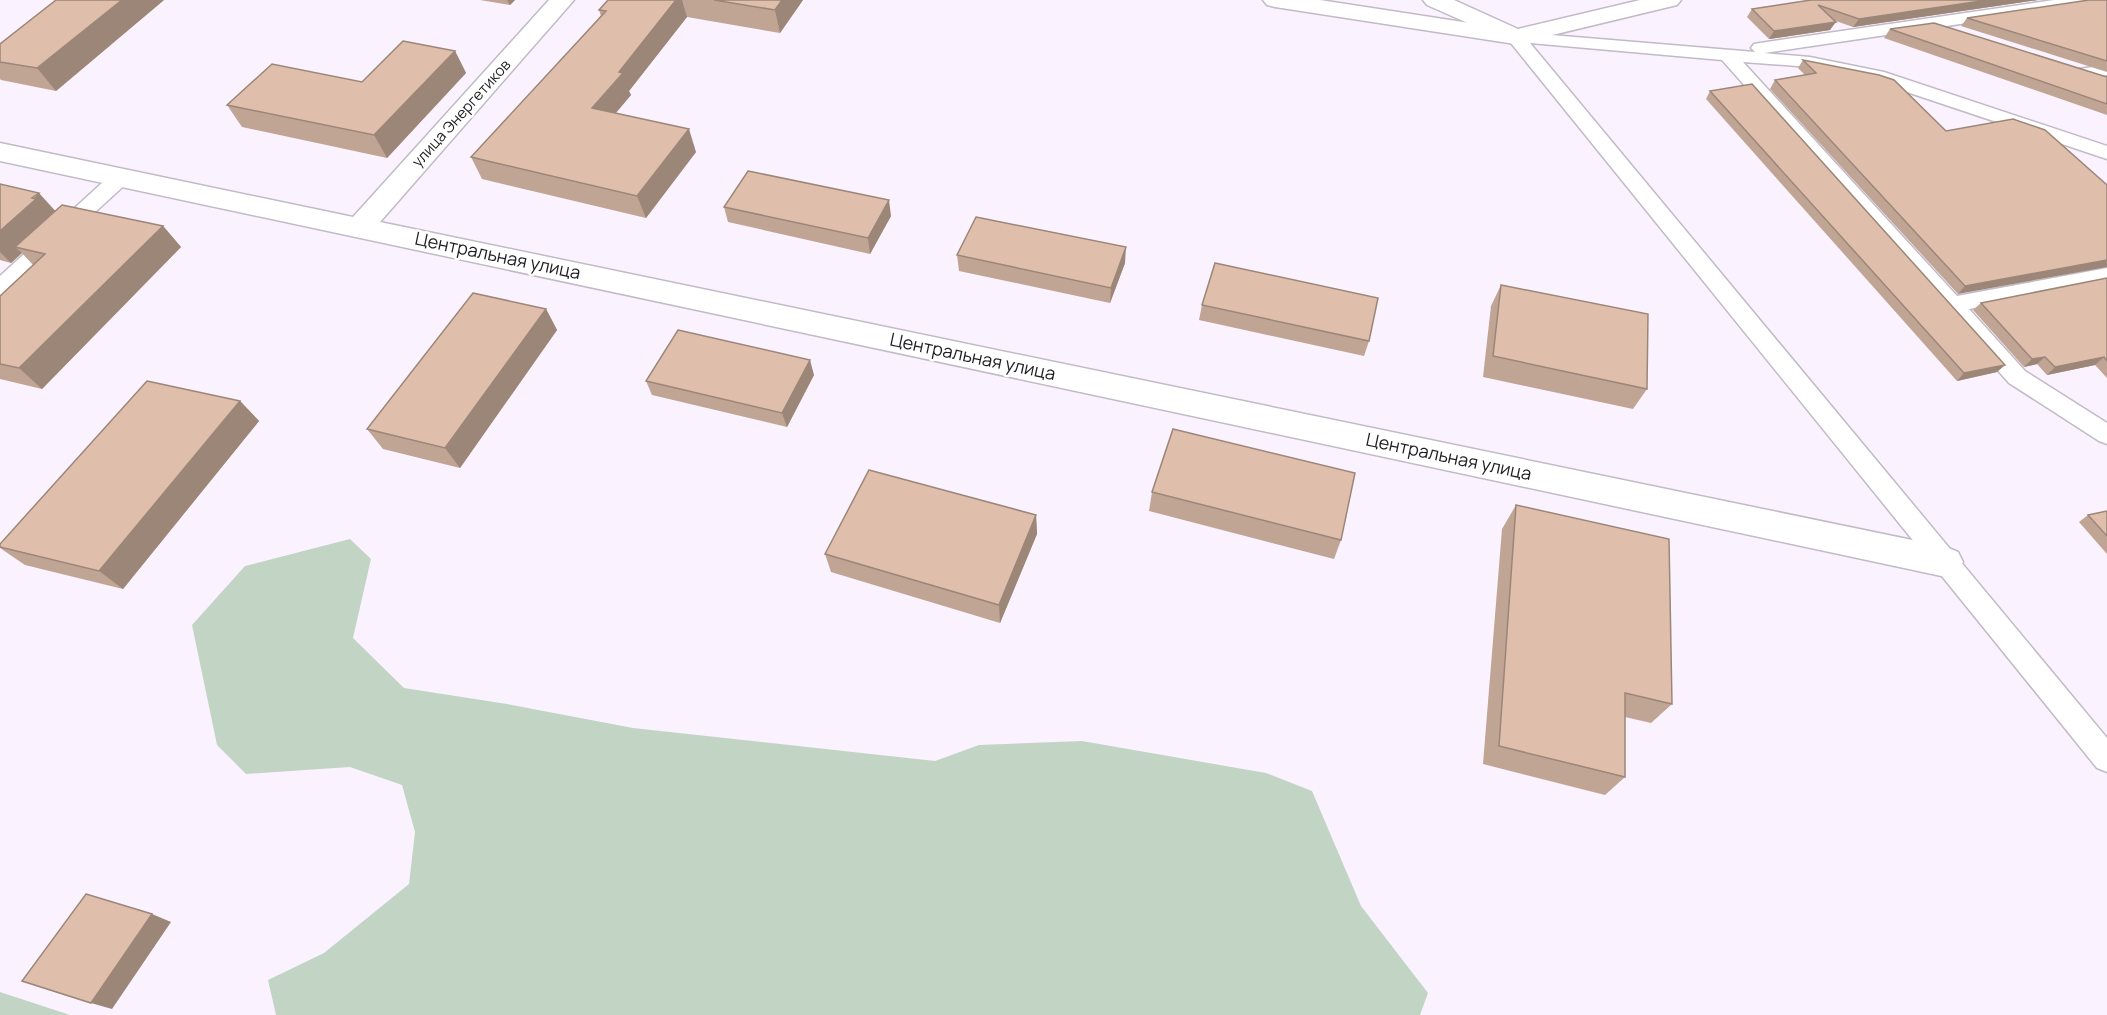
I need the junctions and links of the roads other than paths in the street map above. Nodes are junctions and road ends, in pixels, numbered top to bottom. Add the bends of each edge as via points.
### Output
1 (562, 0) edge
2 (1275, 0) edge
3 (1435, 0) edge
4 (1669, 0) edge
5 (2089, 0) edge
6 (1928, 23) junction
7 (1962, 34) edge
8 (1515, 37) junction
9 (1725, 53) junction
10 (2063, 66) edge
11 (2107, 70) edge
12 (2085, 73) junction
13 (2107, 80) edge
14 (0, 152) edge
15 (2107, 153) edge
16 (121, 177) junction
17 (361, 226) junction
18 (2107, 275) edge
19 (0, 288) edge
20 (1952, 305) junction
21 (2107, 435) edge
22 (1946, 562) junction
23 (2107, 759) edge

1 - 17 street, улица Энергетиков
2 - 8 street
3 - 8 street
4 - 8 street
5 - 6 lane
6 - 7 lane
6 - 9 lane
8 - 9 lane
8 - 22 lane
9 - 15 lane via 1810,62 1878,76
9 - 20 lane
10 - 12 lane
11 - 12 lane
12 - 13 lane
14 - 16 street, Центральная улица
16 - 17 street, Центральная улица
16 - 19 lane
17 - 22 street, Центральная улица
18 - 20 lane
20 - 21 lane via 2017,377
22 - 23 lane

